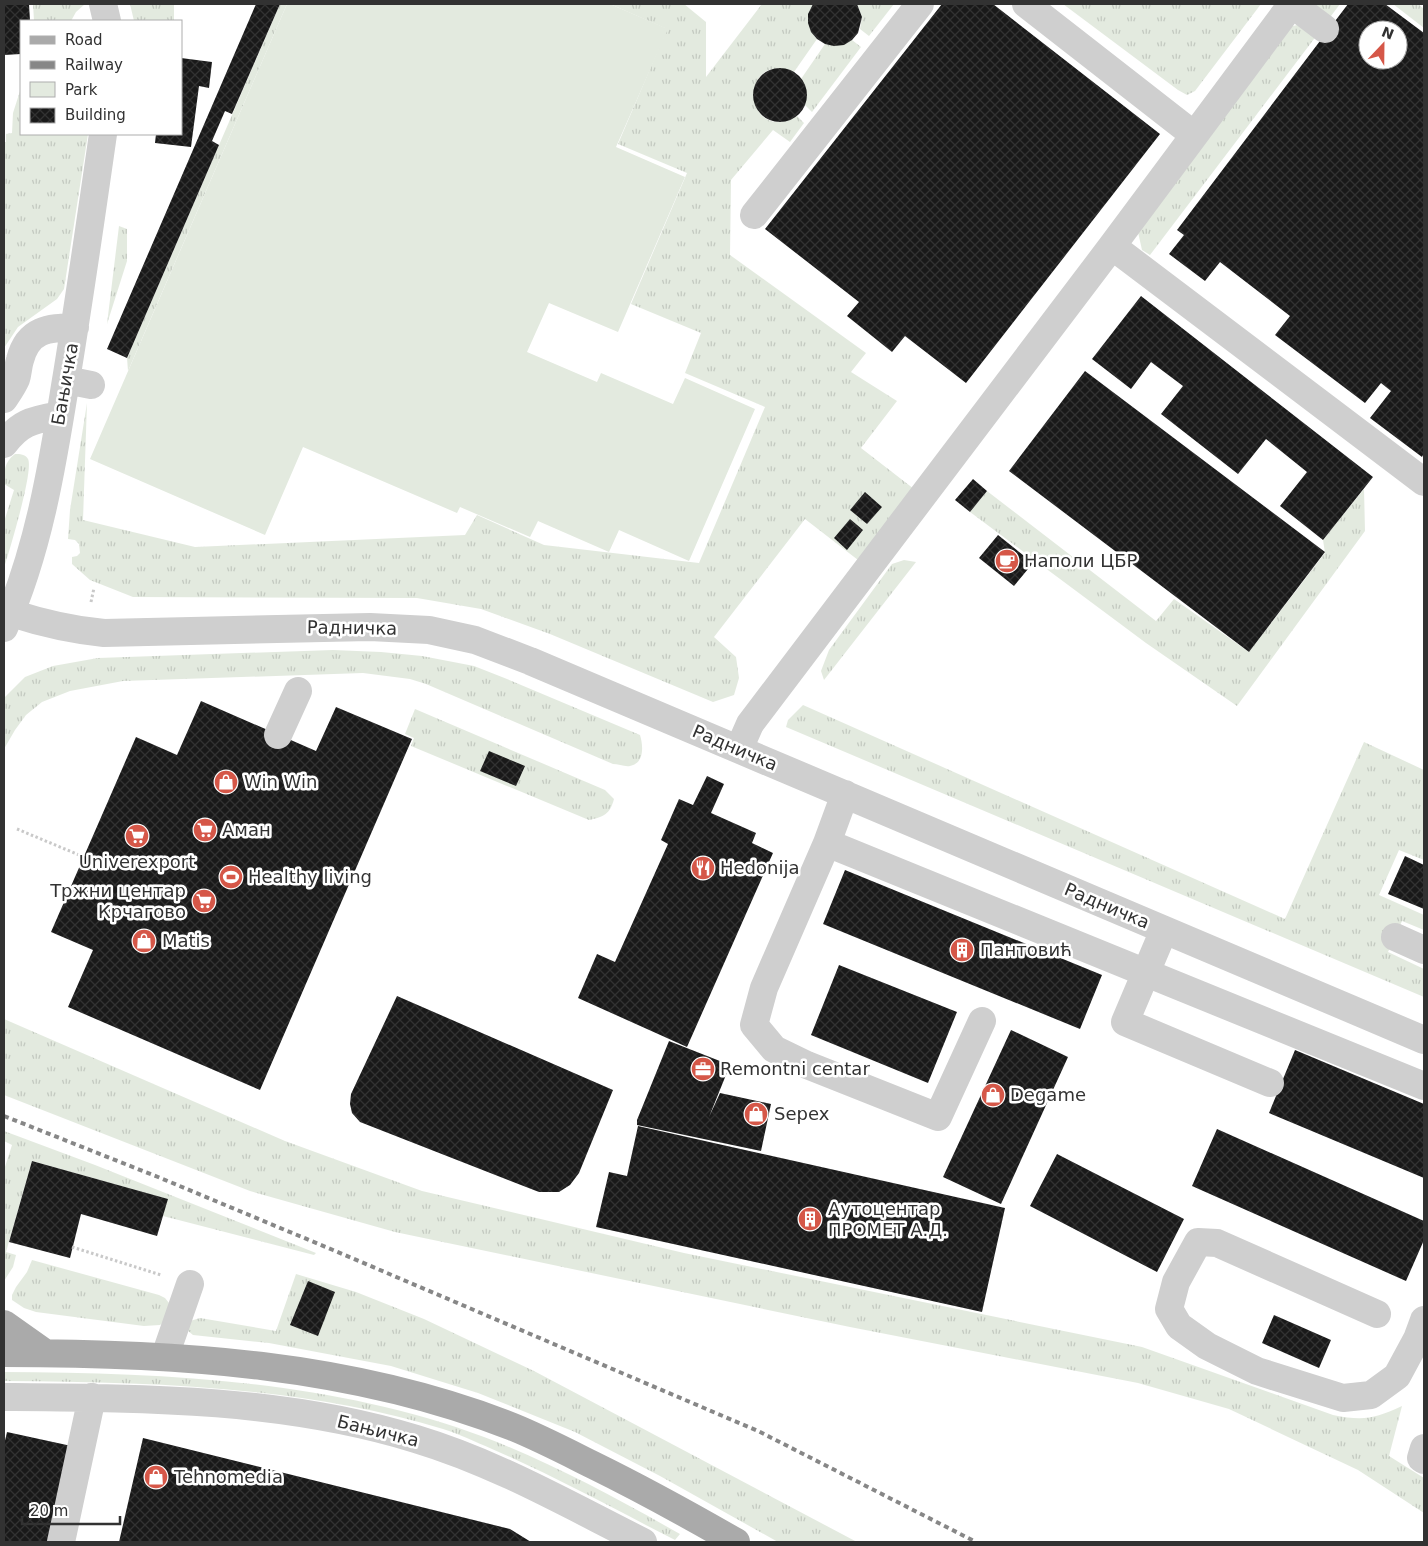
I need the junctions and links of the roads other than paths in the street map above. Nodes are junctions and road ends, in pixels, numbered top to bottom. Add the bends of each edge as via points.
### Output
1 (103, 4) edge
2 (920, 4) edge
3 (1026, 4) edge
4 (1292, 4) edge
5 (106, 20) edge
6 (1325, 29) dead end
7 (104, 135) edge
8 (1194, 136) junction
9 (754, 215) dead end
10 (1112, 246) junction
11 (75, 327) junction
12 (4, 399) edge
13 (60, 415) junction
14 (4, 444) edge
15 (1424, 482) edge
16 (7, 621) edge
17 (298, 691) dead end
18 (278, 735) dead end
19 (739, 749) junction
20 (845, 794) junction
21 (826, 843) junction
22 (1164, 930) junction
23 (1395, 937) dead end
24 (1424, 950) edge
25 (1146, 973) junction
26 (982, 1021) dead end
27 (1424, 1040) edge
28 (1270, 1083) dead end
29 (1424, 1086) edge
30 (190, 1284) road end
31 (1377, 1314) dead end
32 (1424, 1320) edge
33 (4, 1324) edge
34 (4, 1352) edge
35 (46, 1353) junction
36 (165, 1356) junction
37 (4, 1397) edge
38 (92, 1398) junction
39 (1424, 1448) edge
40 (1424, 1460) edge
41 (61, 1542) edge
42 (643, 1542) edge
43 (736, 1542) edge

1 - 5 street
2 - 9 street
3 - 8 street
4 - 6 street
4 - 8 street
7 - 11 street, Бањичка
8 - 10 street
10 - 15 street
10 - 19 street via 750,724
11 - 12 street via 47,329 32,338
11 - 13 street, Бањичка via 79,383
13 - 14 street via 29,422
13 - 16 street, Бањичка via 44,503 21,585
16 - 19 street, Радничка via 104,633 323,627 429,630 475,640 530,661
17 - 18 street
19 - 20 street, Радничка
20 - 21 street
20 - 22 street, Радничка
21 - 25 street
21 - 26 street via 764,988 754,1025 774,1049 938,1117
22 - 25 street
22 - 27 street, Радничка
23 - 24 street
25 - 28 street via 1125,1022
25 - 29 street
30 - 36 street
31 - 32 street via 1217,1243 1198,1242 1176,1282 1169,1309 1179,1326 1207,1346 1257,1371 1343,1398 1371,1395 1397,1376
33 - 35 main road
34 - 35 main road
35 - 36 main road
36 - 43 main road via 328,1376 445,1403 514,1427 560,1448
37 - 38 street, Бањичка
38 - 41 street
38 - 42 street, Бањичка via 233,1404 381,1429 502,1471
39 - 40 street via 1421,1458

